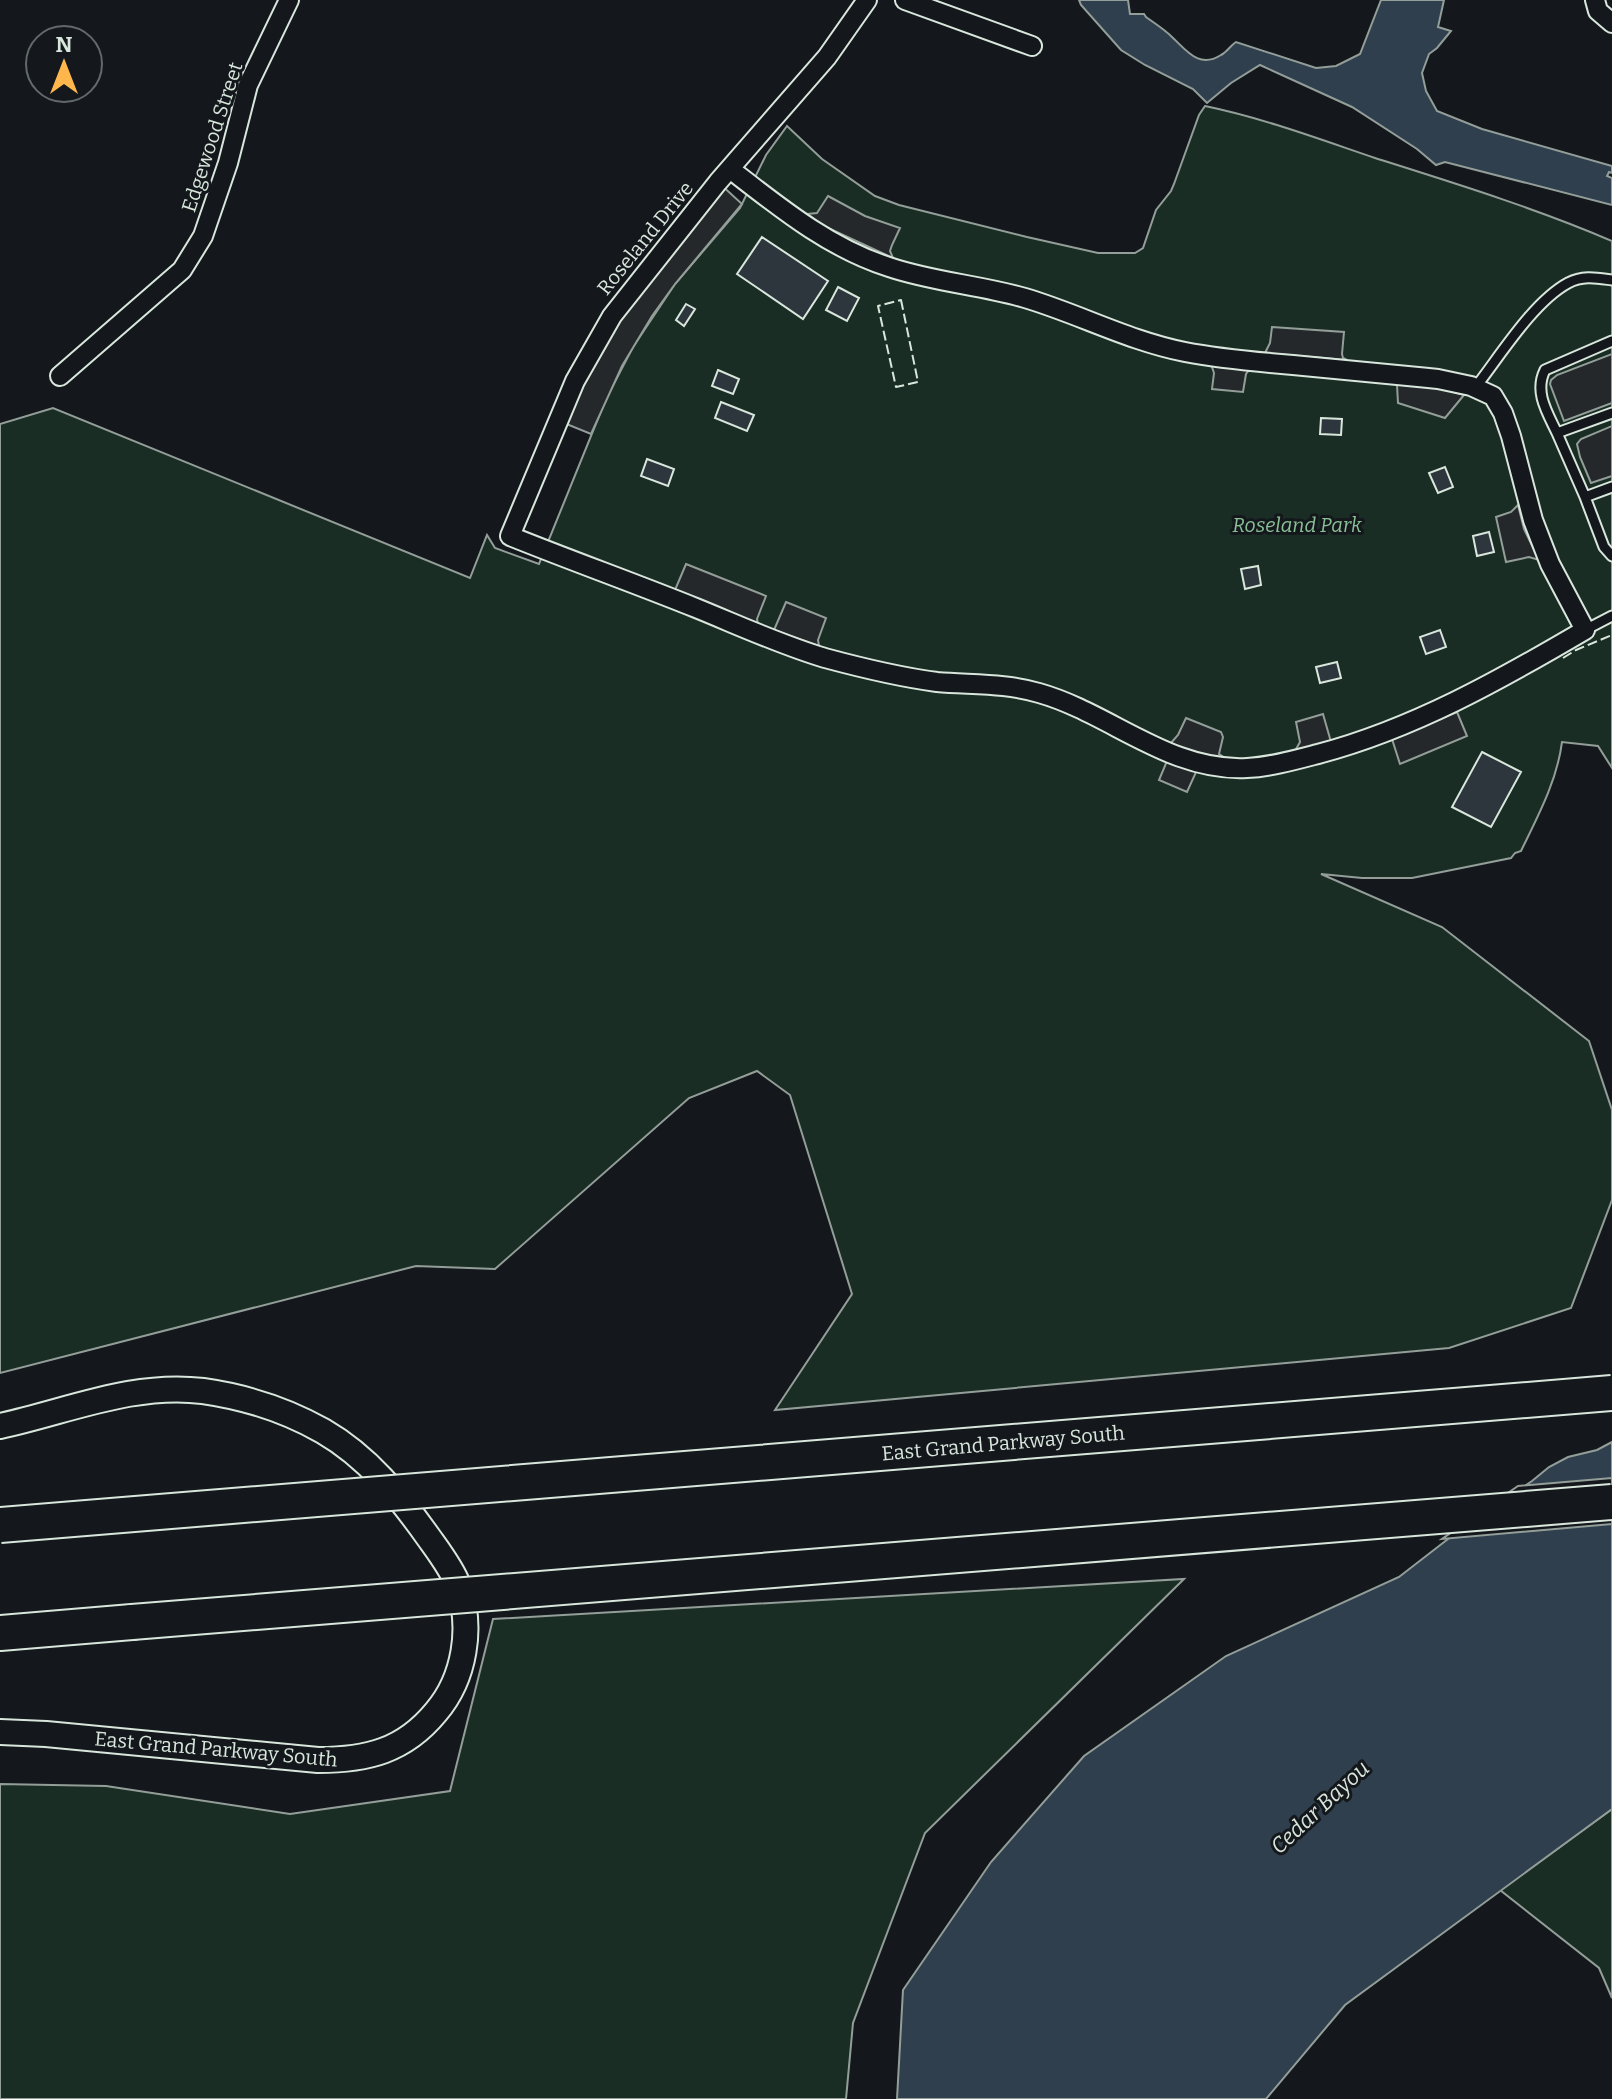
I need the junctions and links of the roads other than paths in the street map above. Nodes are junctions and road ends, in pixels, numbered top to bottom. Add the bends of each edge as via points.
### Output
1 (289, 0) edge
2 (867, 0) edge
3 (905, 0) edge
4 (1595, 0) edge
5 (1612, 23) edge
6 (1032, 46) dead end
7 (730, 169) junction
8 (1612, 280) edge
9 (1612, 341) edge
10 (60, 376) dead end
11 (1475, 388) junction
12 (1612, 413) edge
13 (1557, 433) junction
14 (1612, 487) edge
15 (1585, 497) junction
16 (1612, 556) edge
17 (1612, 616) edge
18 (1585, 630) junction
19 (1612, 1393) edge
20 (0, 1426) edge
21 (1612, 1502) edge
22 (0, 1525) edge
23 (0, 1633) edge
24 (0, 1732) edge

1 - 10 street, Edgewood Street via 248,85 203,236 182,270
2 - 7 street, Roseland Drive via 827,57
3 - 6 street
4 - 5 street via 1598,11
7 - 11 street via 821,235 896,270 1022,297 1183,352 1438,379
7 - 18 street, Roseland Drive via 612,316 575,381 510,536 822,657 936,682 1037,692 1181,758 1224,768 1293,761 1377,735 1481,689
8 - 11 lane via 1590,276 1570,282 1546,300
9 - 13 lane via 1545,370 1540,393
11 - 18 street via 1493,396 1503,413 1533,520
12 - 13 lane
13 - 15 lane
14 - 15 lane
15 - 16 lane
17 - 18 lane
19 - 22 highway, East Grand Parkway South, bridge
20 - 24 street, East Grand Parkway South via 123,1395 163,1391 242,1398 283,1412 325,1432 364,1461 399,1498 457,1584 465,1643 458,1673 425,1725 378,1754 348,1760
21 - 23 highway, bridge

